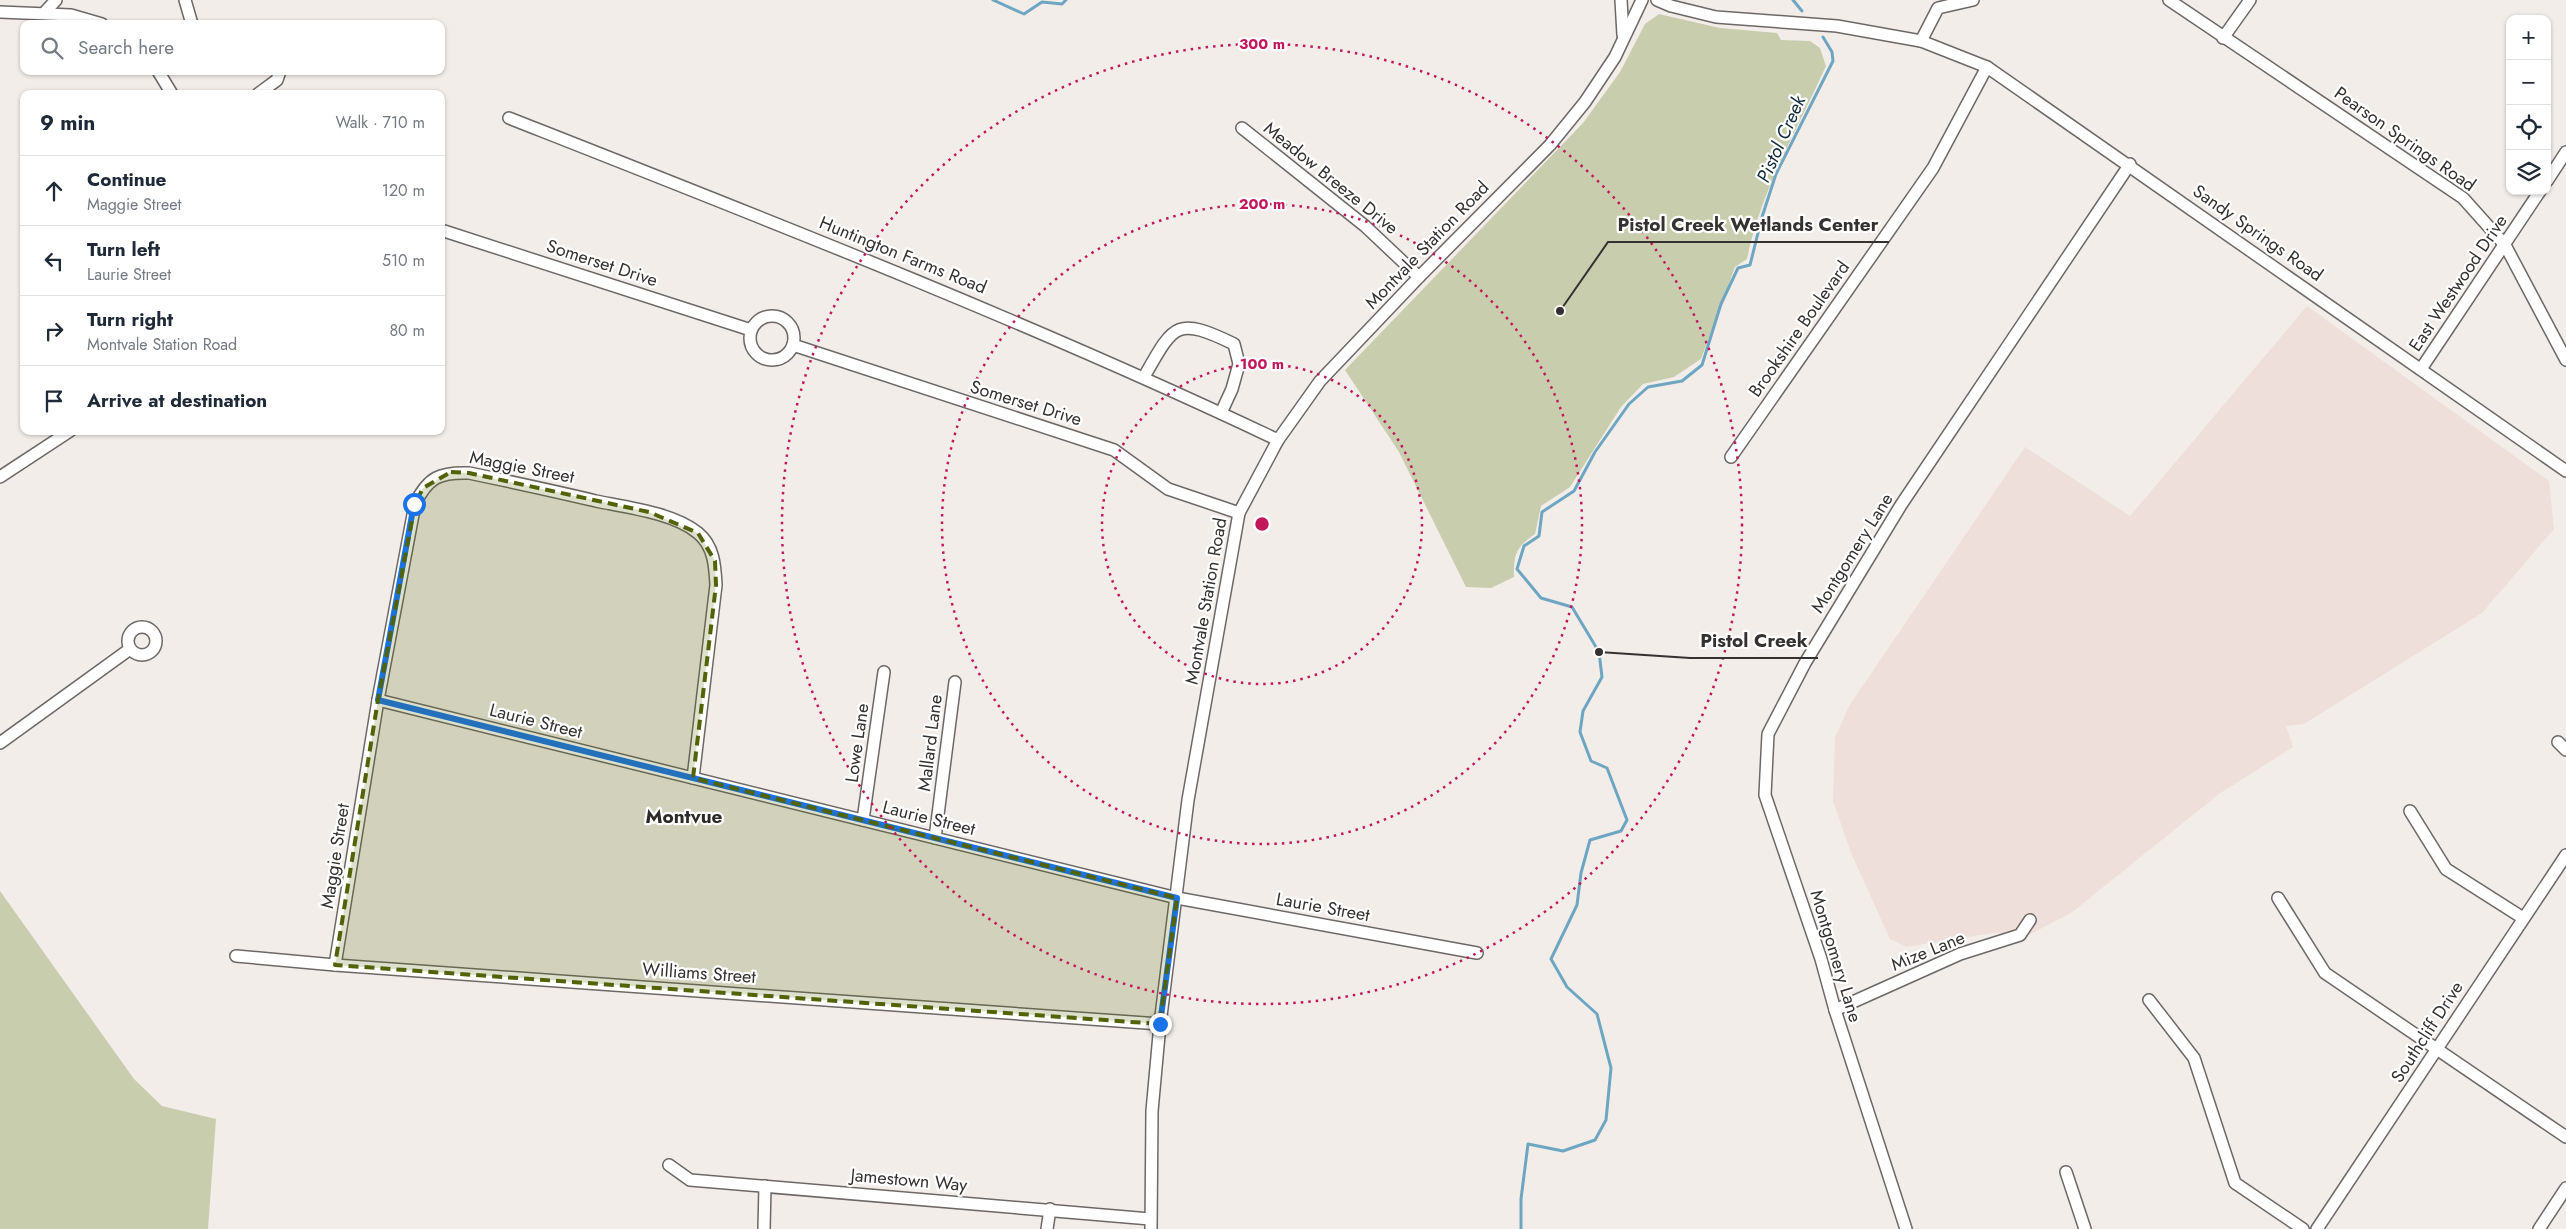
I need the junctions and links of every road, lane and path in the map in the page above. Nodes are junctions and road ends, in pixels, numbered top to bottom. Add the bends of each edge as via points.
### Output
1 (56, 0) edge
2 (185, 0) edge
3 (1621, 0) edge
4 (1642, 0) edge
5 (1657, 0) edge
6 (1973, 0) edge
7 (2168, 0) edge
8 (2250, 0) edge
9 (0, 12) edge
10 (45, 12) junction
11 (88, 20) edge
12 (191, 20) edge
13 (2224, 38) junction
14 (1624, 39) junction
15 (1921, 41) junction
16 (1987, 67) junction
17 (160, 75) edge
18 (279, 75) edge
19 (170, 90) edge
20 (263, 90) edge
21 (509, 118) dead end
22 (1242, 128) dead end
23 (2566, 152) edge
24 (2130, 164) junction
25 (2551, 174) edge
26 (2537, 195) edge
27 (445, 231) edge
28 (2505, 245) junction
29 (1419, 277) junction
30 (751, 330) junction
31 (793, 345) junction
32 (2566, 360) edge
33 (2421, 369) junction
34 (1144, 377) junction
35 (1221, 413) junction
36 (64, 435) edge
37 (1278, 440) junction
38 (1731, 457) dead end
39 (2566, 472) edge
40 (0, 477) edge
41 (1239, 513) junction
42 (130, 649) dead end
43 (884, 672) dead end
44 (955, 682) dead end
45 (378, 700) junction
46 (0, 744) edge
47 (692, 778) junction
48 (2410, 811) dead end
49 (863, 820) junction
50 (935, 838) junction
51 (2566, 855) edge
52 (1177, 898) junction
53 (2278, 898) dead end
54 (2522, 918) junction
55 (2030, 920) dead end
56 (1477, 953) dead end
57 (236, 956) dead end
58 (335, 965) junction
59 (2149, 1000) dead end
60 (1835, 1010) junction
61 (1160, 1024) junction
62 (2438, 1048) junction
63 (2566, 1138) edge
64 (669, 1165) dead end
65 (2066, 1172) dead end
66 (766, 1186) junction
67 (2566, 1188) edge
68 (1050, 1209) junction
69 (1150, 1224) edge
70 (764, 1229) edge
71 (1047, 1229) edge
72 (1906, 1229) edge
73 (2085, 1229) edge
74 (2302, 1229) edge
75 (2317, 1229) edge
76 (2539, 1229) edge

1 - 10 street
2 - 12 street
3 - 14 street
4 - 14 street, Montvale Station Road
5 - 15 street via 1716,17 1837,26
6 - 15 street via 1938,8
7 - 13 street, Pearson Springs Road
8 - 13 street
9 - 10 street
10 - 11 street
13 - 28 street, Pearson Springs Road via 2463,198
14 - 29 street, Montvale Station Road via 1585,102 1550,145
15 - 16 street, Sandy Springs Road
16 - 24 street, Sandy Springs Road
16 - 38 street, Brookshire Boulevard via 1933,168
17 - 19 street
18 - 20 street
21 - 34 street, Huntington Farms Road via 972,302
22 - 29 street, Meadow Breeze Drive via 1365,226
23 - 25 street
24 - 33 street, Sandy Springs Road
24 - 60 street, Montgomery Lane via 1901,505 1805,663 1768,734 1765,795
26 - 28 street, East Westwood Drive
27 - 30 street, Somerset Drive
28 - 32 street, Pearson Springs Road
28 - 33 street, East Westwood Drive
29 - 37 street, Montvale Station Road via 1320,381
30 - 31 street via 768,316 779,317 789,324 794,334
30 - 31 street via 750,342 755,352 765,359 776,360 787,355
31 - 41 street, Somerset Drive via 1114,450 1168,489
33 - 39 street, Sandy Springs Road
34 - 35 street, Huntington Farms Road
34 - 35 street via 1173,332 1188,326 1234,344 1239,364
35 - 37 street, Huntington Farms Road
36 - 40 street
37 - 41 street, Montvale Station Road
41 - 52 street, Montvale Station Road via 1188,800
42 - 46 street
43 - 49 street, Lowe Lane
44 - 50 street, Mallard Lane
45 - 47 street, Laurie Street
45 - 47 street, Maggie Street via 414,504 423,488 435,478 450,472 469,473 649,512 698,533 715,562 716,585
45 - 58 street, Maggie Street
47 - 49 street, Laurie Street
48 - 54 street via 2446,868
49 - 50 street, Laurie Street
50 - 52 street, Laurie Street
51 - 54 street, Southcliff Drive
52 - 56 street, Laurie Street
52 - 61 street, Montvale Station Road
53 - 62 street via 2325,973
54 - 62 street, Southcliff Drive
55 - 60 street, Mize Lane via 2020,935 1960,954
57 - 58 street, Williams Street
58 - 61 street, Williams Street
59 - 74 street via 2194,1058 2236,1183
60 - 72 street, Montgomery Lane
61 - 69 street, Montvale Station Road via 1152,1111
62 - 63 street
62 - 75 street, Southcliff Drive
64 - 66 street, Jamestown Way via 690,1180
65 - 73 street
66 - 68 street, Jamestown Way
66 - 70 street
67 - 76 street
68 - 69 street, Jamestown Way
68 - 71 street

